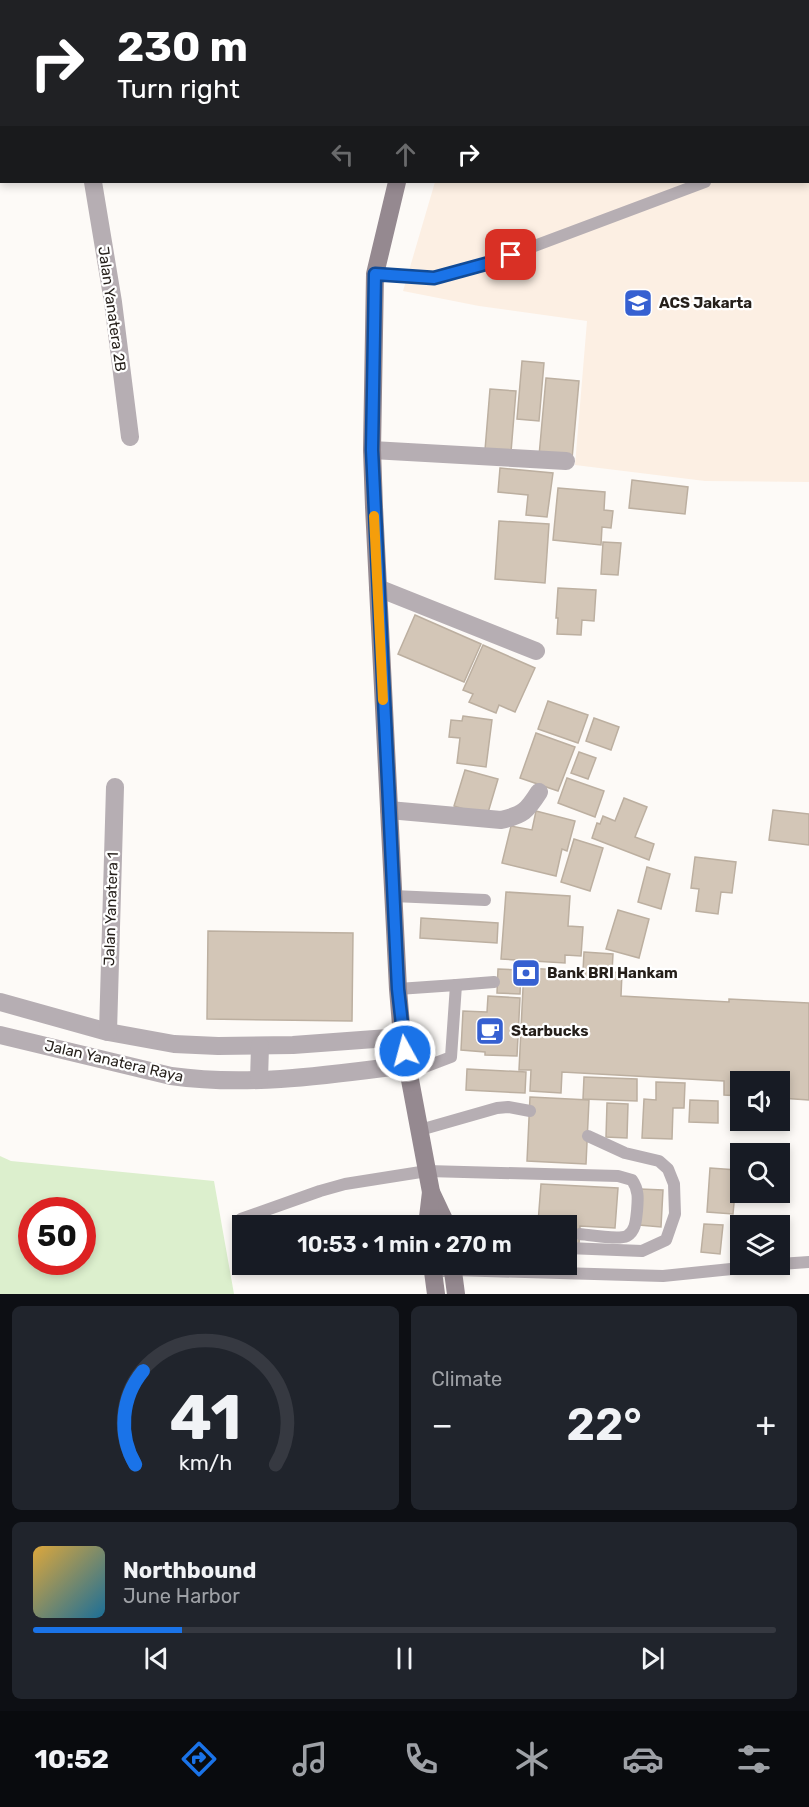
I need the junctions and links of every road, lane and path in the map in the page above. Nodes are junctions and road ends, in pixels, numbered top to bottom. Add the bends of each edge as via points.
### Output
1 (93, 183) edge
2 (398, 183) edge
3 (702, 183) edge
4 (375, 274) junction
5 (130, 437) dead end
6 (372, 450) junction
7 (566, 461) dead end
8 (378, 588) junction
9 (536, 651) dead end
10 (115, 787) dead end
11 (539, 792) dead end
12 (389, 810) junction
13 (393, 896) junction
14 (485, 900) dead end
15 (494, 982) dead end
16 (456, 985) junction
17 (398, 989) junction
18 (0, 1002) edge
19 (108, 1032) junction
20 (0, 1035) edge
21 (402, 1037) junction
22 (260, 1046) junction
23 (408, 1069) junction
24 (259, 1080) junction
25 (530, 1111) dead end
26 (420, 1130) junction
27 (588, 1136) dead end
28 (427, 1171) junction
29 (431, 1192) junction
30 (252, 1215) edge
31 (428, 1215) edge
32 (444, 1215) edge
33 (580, 1234) dead end
34 (577, 1248) edge
35 (809, 1262) edge
36 (790, 1263) edge
37 (730, 1269) edge
38 (577, 1272) edge
39 (434, 1275) edge
40 (453, 1275) edge
41 (436, 1294) edge
42 (456, 1294) edge

1 - 5 street, Jalan Yanatera 2B
2 - 4 main road
3 - 4 lane via 489,263 434,278
4 - 6 main road
6 - 7 street
6 - 8 main road
8 - 9 street
8 - 12 main road
10 - 19 street, Jalan Yanatera 1
11 - 12 street via 528,809 501,820
12 - 13 main road
13 - 14 lane
13 - 17 main road
15 - 16 lane
16 - 17 lane
16 - 23 lane via 451,1057
17 - 21 main road
18 - 19 street, Jalan Yanatera Raya
19 - 22 street, Jalan Yanatera Raya via 174,1044
20 - 24 street, Jalan Yanatera Raya via 171,1076
21 - 22 street, Jalan Yanatera Raya
21 - 23 main road
22 - 24 street
23 - 24 street, Jalan Yanatera Raya
23 - 26 main road
25 - 26 lane via 497,1108
26 - 28 main road
27 - 34 lane via 625,1154 659,1161 668,1169 674,1184 675,1214 666,1240 642,1251
28 - 29 main road
28 - 30 lane via 345,1184
28 - 33 lane via 632,1179 638,1192 632,1231 619,1237
29 - 31 main road
29 - 32 main road
35 - 36 lane
37 - 38 lane via 663,1276
39 - 41 main road
40 - 42 main road

